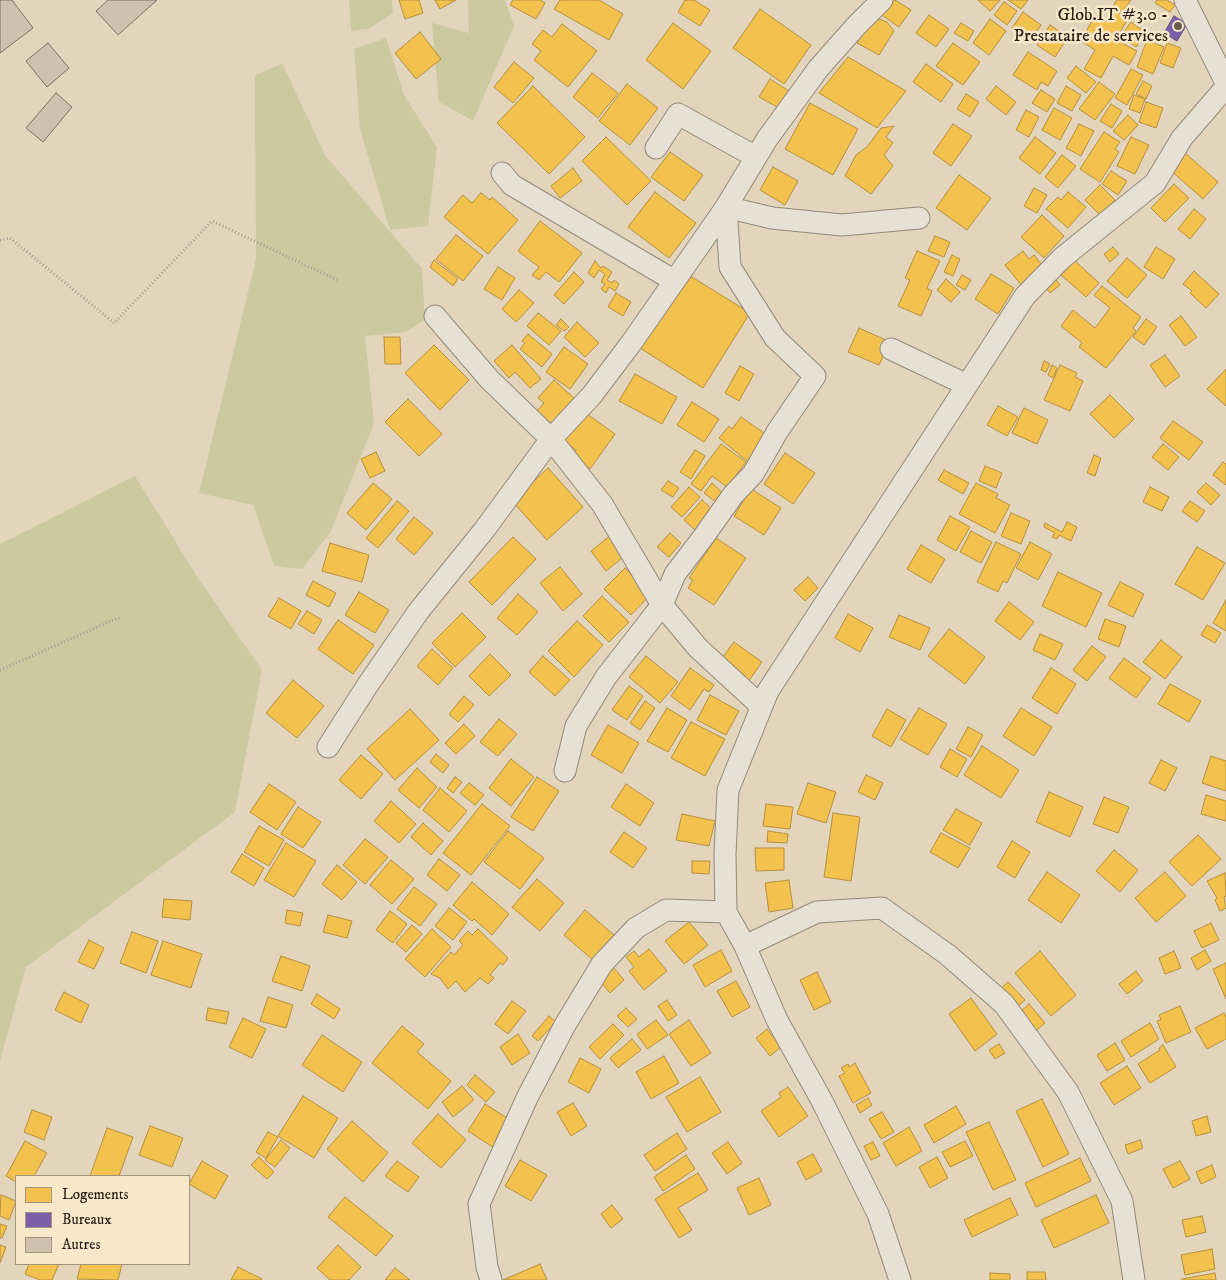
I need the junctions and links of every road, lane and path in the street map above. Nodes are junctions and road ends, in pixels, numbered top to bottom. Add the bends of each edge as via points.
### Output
1 (882, 0) edge
2 (1185, 0) edge
3 (1221, 64) edge
4 (1226, 85) edge
5 (656, 148) dead end
6 (756, 157) junction
7 (502, 173) dead end
8 (726, 207) junction
9 (920, 218) dead end
10 (0, 240) edge
11 (337, 280) dead end
12 (674, 280) junction
13 (435, 316) dead end
14 (891, 349) dead end
15 (967, 385) junction
16 (551, 440) junction
17 (662, 605) junction
18 (120, 617) dead end
19 (0, 670) edge
20 (761, 706) junction
21 (328, 747) dead end
22 (565, 771) dead end
23 (726, 912) junction
24 (745, 946) junction
25 (491, 1280) edge
26 (900, 1280) edge
27 (1134, 1280) edge

1 - 6 street via 818,69
2 - 3 street
3 - 4 street
4 - 15 street via 1182,138 1155,183 1062,258 1025,296
5 - 6 street via 678,114
6 - 8 street
7 - 12 street via 512,185
8 - 9 street via 772,218 842,225
8 - 12 street
8 - 17 street via 730,267 775,338 815,376 752,474 733,494 674,574
10 - 11 path via 10,238 114,323 212,221
12 - 16 street via 592,395
13 - 16 street via 489,379
14 - 15 street
15 - 20 street
16 - 17 street via 602,504
16 - 21 street via 418,612
17 - 20 street via 698,648
17 - 22 street via 606,677 576,726
18 - 19 path
20 - 23 street via 728,790
23 - 24 street
23 - 25 street via 666,910 636,928 602,964 527,1098 479,1204
24 - 26 street via 777,1020 822,1101 878,1214
24 - 27 street via 817,912 882,908 948,955 1004,1004 1068,1092 1122,1201

